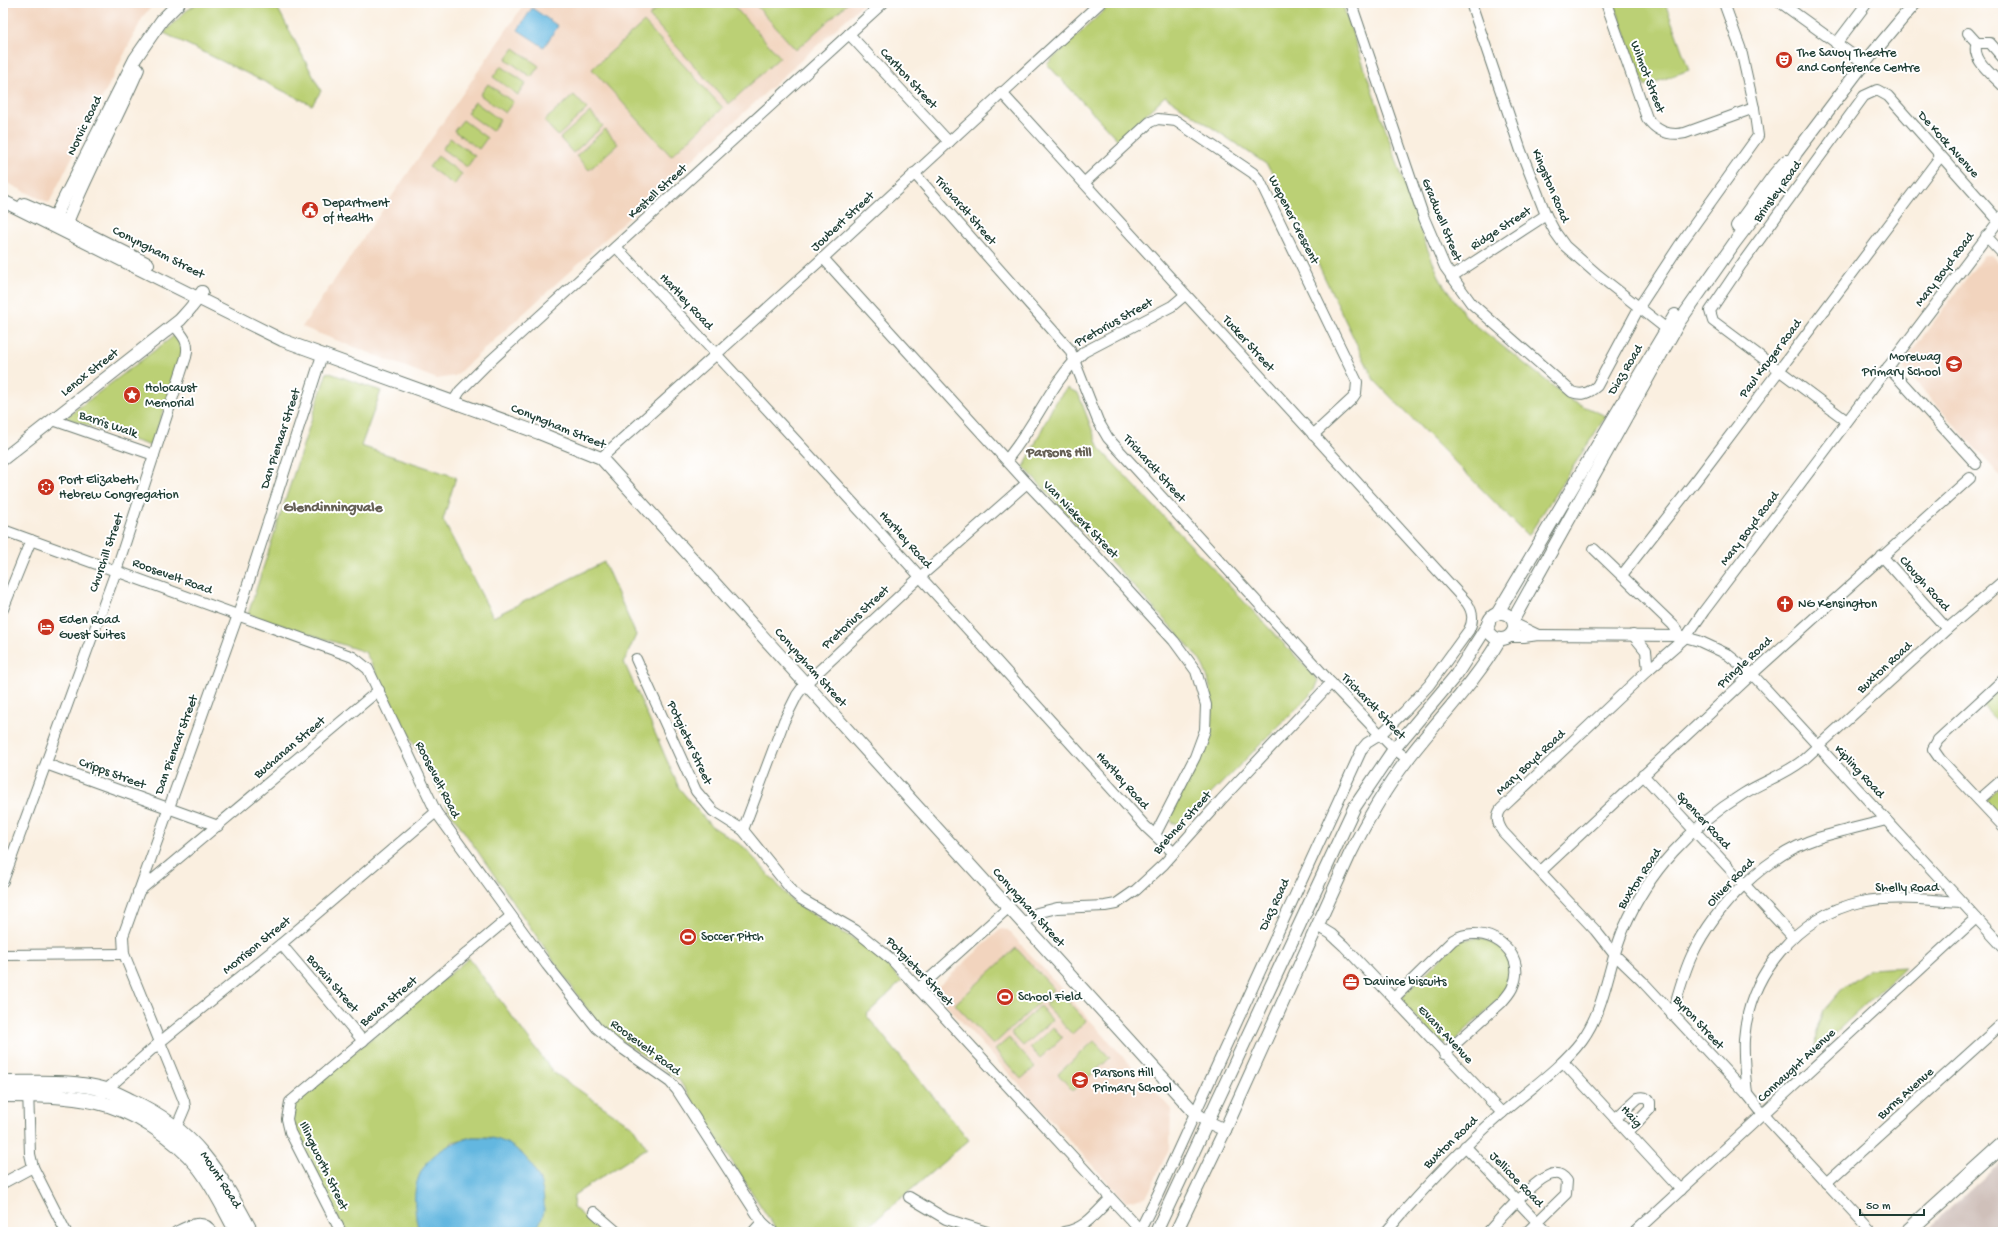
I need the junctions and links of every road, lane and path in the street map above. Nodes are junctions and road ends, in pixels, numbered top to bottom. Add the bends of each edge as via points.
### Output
1 (179, 3) edge
2 (883, 3) edge
3 (1100, 3) edge
4 (1351, 3) edge
5 (1471, 3) edge
6 (1606, 3) edge
7 (1724, 3) edge
8 (1781, 3) edge
9 (1867, 3) edge
10 (1915, 3) edge
11 (1968, 33) dead end
12 (849, 34) junction
13 (148, 41) junction
14 (1977, 43) junction
15 (1836, 44) junction
16 (2003, 58) edge
17 (1864, 64) junction
18 (2003, 86) edge
19 (1877, 90) joint
20 (1001, 92) junction
21 (1754, 108) junction
22 (948, 142) junction
23 (1940, 157) junction
24 (914, 173) junction
25 (1085, 182) junction
26 (3, 194) edge
27 (3, 200) edge
28 (1546, 216) junction
29 (2000, 218) edge
30 (52, 221) junction
31 (65, 227) junction
32 (1986, 236) junction
33 (616, 247) junction
34 (2003, 254) edge
35 (823, 258) junction
36 (1451, 277) junction
37 (1186, 295) junction
38 (195, 296) junction
39 (1639, 308) junction
40 (174, 325) junction
41 (1669, 331) junction
42 (716, 352) junction
43 (322, 355) junction
44 (1075, 360) junction
45 (1888, 367) junction
46 (1779, 370) junction
47 (1583, 394) joint
48 (453, 402) junction
49 (53, 420) junction
50 (1847, 421) junction
51 (1313, 435) junction
52 (154, 455) junction
53 (601, 458) junction
54 (3, 459) edge
55 (1007, 459) junction
56 (1976, 464) dead end
57 (1970, 478) dead end
58 (1027, 483) junction
59 (3, 530) edge
60 (31, 540) junction
61 (1594, 549) dead end
62 (1882, 556) junction
63 (116, 570) junction
64 (1622, 575) junction
65 (920, 576) junction
66 (2003, 581) edge
67 (3, 609) edge
68 (238, 615) junction
69 (1472, 615) joint
70 (1493, 619) junction
71 (1516, 624) junction
72 (1947, 629) junction
73 (1538, 635) junction
74 (1634, 635) junction
75 (1684, 637) junction
76 (1504, 638) junction
77 (636, 659) dead end
78 (1648, 670) junction
79 (1752, 674) junction
80 (2003, 680) edge
81 (1331, 683) junction
82 (805, 684) junction
83 (379, 690) junction
84 (1380, 735) junction
85 (1819, 747) junction
86 (1394, 749) junction
87 (1408, 759) junction
88 (46, 764) junction
89 (1643, 775) junction
90 (2003, 779) edge
91 (1979, 800) junction
92 (168, 808) junction
93 (436, 812) junction
94 (1886, 820) junction
95 (218, 826) junction
96 (2003, 826) edge
97 (743, 830) junction
98 (1694, 830) junction
99 (1504, 832) joint
100 (1155, 835) junction
101 (1173, 852) junction
102 (1541, 871) junction
103 (3, 879) edge
104 (1744, 884) junction
105 (138, 892) junction
106 (1961, 902) junction
107 (1008, 908) junction
108 (511, 916) junction
109 (1976, 918) junction
110 (1024, 924) junction
111 (1318, 926) junction
112 (1793, 938) junction
113 (281, 944) junction
114 (2003, 947) edge
115 (124, 954) junction
116 (1614, 954) junction
117 (3, 955) edge
118 (918, 988) junction
119 (1394, 998) junction
120 (1672, 1015) junction
121 (2003, 1023) edge
122 (363, 1041) junction
123 (160, 1042) junction
124 (1444, 1054) junction
125 (1562, 1062) junction
126 (3, 1083) edge
127 (28, 1089) junction
128 (106, 1090) junction
129 (1747, 1094) junction
130 (3, 1095) edge
131 (99, 1102) junction
132 (287, 1110) joint
133 (1194, 1112) junction
134 (1502, 1113) junction
135 (1763, 1114) junction
136 (1615, 1119) junction
137 (1208, 1122) junction
138 (1225, 1130) junction
139 (1628, 1132) junction
140 (174, 1133) junction
141 (2003, 1145) edge
142 (1465, 1146) junction
143 (2003, 1155) edge
144 (34, 1168) junction
145 (3, 1183) edge
146 (1826, 1183) junction
147 (1681, 1190) junction
148 (910, 1197) dead end
149 (1110, 1199) junction
150 (1517, 1201) junction
151 (594, 1212) dead end
152 (762, 1222) junction
153 (1538, 1222) junction
154 (209, 1228) edge
155 (1139, 1231) edge
156 (66, 1232) edge
157 (176, 1232) edge
158 (237, 1232) edge
159 (251, 1232) edge
160 (341, 1232) edge
161 (616, 1232) edge
162 (753, 1232) edge
163 (773, 1232) edge
164 (987, 1232) edge
165 (1064, 1232) edge
166 (1156, 1232) edge
167 (1176, 1232) edge
168 (1386, 1232) edge
169 (1488, 1232) edge
170 (1527, 1232) edge
171 (1547, 1232) edge
172 (1635, 1232) edge
173 (1872, 1232) edge
174 (1906, 1232) edge
175 (1920, 1232) edge

1 - 13 street, Norvic Road via 162,20
2 - 12 street, Kestell Street
3 - 20 street, Joubert Street
4 - 36 street, Gradwell Street via 1424,218 1439,257
5 - 28 street, Kingston Road
6 - 21 street, Wilmot Street via 1653,126 1667,134 1675,135
7 - 21 street, Diaz Road via 1741,50
8 - 15 street
9 - 15 street
10 - 17 street, Diaz Road
11 - 14 street
12 - 22 street, Carlton Street
12 - 33 street, Kestell Street
13 - 30 street, Norvic Road via 135,59
13 - 31 street, Norvic Road via 120,110
14 - 16 street via 1990,43
14 - 18 street via 1977,58
15 - 17 street
17 - 41 street, Diaz Road via 1796,153 1774,175 1706,268
19 - 23 street, De Kock Avenue via 1888,96
19 - 46 street, Brinsley Road via 1864,96 1710,311 1713,321
20 - 22 street, Joubert Street
20 - 25 street, Tucker Street
21 - 39 street, Diaz Road via 1758,133 1756,140 1679,246
22 - 24 street, Joubert Street
23 - 29 street, De Kock Avenue
23 - 46 street, Paul Kruger Road
24 - 35 street, Joubert Street
24 - 44 street, Trichardt Street via 1064,343
25 - 37 street, Tucker Street
25 - 51 street, Wepener Crescent via 1150,122 1158,119 1176,121 1253,173 1260,181 1357,382 1356,393 1352,399
26 - 30 street, Conyngham Street
27 - 30 street, Conyngham Street
28 - 36 street, Ridge Street
28 - 39 street, Kingston Road via 1566,246
29 - 32 street, Mary Boyd Road
30 - 31 street, Conyngham Street
31 - 38 street, Conyngham Street
32 - 34 street
32 - 45 street, Mary Boyd Road
33 - 42 street, Hartley Road
33 - 48 street, Kestell Street via 486,365 460,391
35 - 42 street, Joubert Street
35 - 55 street, Van Niekerk Street
36 - 47 street, Gradwell Street via 1471,303 1540,365 1572,392
37 - 44 street, Pretorius Street via 1172,306 1084,352
37 - 51 street, Tucker Street
38 - 40 street, Lenox Street
38 - 43 street, Conyngham Street via 270,334
39 - 41 street, Kingston Road
39 - 47 street, Diaz Road via 1596,386 1592,391
40 - 49 street, Lenox Street
40 - 52 street, Churchill Street via 187,341 188,349
41 - 70 street, Diaz Road
41 - 71 street, Diaz Road via 1521,604
42 - 53 street, Joubert Street
42 - 65 street, Hartley Road
43 - 48 street, Conyngham Street
43 - 68 street, Dan Pienaar Street
44 - 55 street, Pretorius Street via 1062,375 1022,440
44 - 81 street, Trichardt Street via 1098,421 1108,438
45 - 50 street, Mary Boyd Road
45 - 56 street
46 - 50 street
46 - 64 street, Paul Kruger Road
48 - 53 street, Conyngham Street
49 - 52 street, Barris Walk
49 - 54 street, Lenox Street
50 - 75 street, Mary Boyd Road
51 - 69 street, Tucker Street via 1467,603
52 - 63 street, Churchill Street
53 - 82 street, Conyngham Street
55 - 58 street, Van Niekerk Street
57 - 62 street, Pringle Road
58 - 65 street, Pretorius Street
58 - 100 street, Van Niekerk Street via 1174,641 1196,671 1201,684 1206,705 1201,744
59 - 60 street, Roosevelt Road
60 - 63 street, Roosevelt Road
60 - 67 street
61 - 64 street, Kipling Road
62 - 72 street, Clough Road
62 - 79 street, Pringle Road
63 - 68 street, Roosevelt Road
63 - 88 street, Churchill Street
64 - 75 street, Kipling Road
65 - 82 street, Pretorius Street
65 - 100 street, Hartley Road
66 - 72 street, Buxton Road
68 - 83 street, Roosevelt Road via 353,657 368,669
68 - 92 street, Dan Pienaar Street
69 - 84 street, Diaz Road via 1469,630 1429,685
70 - 71 street via 1504,614
70 - 76 street via 1490,632
70 - 86 street, Diaz Road via 1456,675
71 - 73 street, Kipling Road
71 - 76 street via 1513,631
72 - 85 street, Buxton Road
73 - 74 street, Kipling Road
73 - 76 street, Kipling Road
74 - 75 street, Kipling Road
74 - 78 street via 1646,651
75 - 78 street, Mary Boyd Road
75 - 79 street, Kipling Road via 1727,654
76 - 87 street via 1478,674
77 - 97 street, Potgieter Street via 696,791 713,811
78 - 99 street, Mary Boyd Road via 1500,809 1497,820
79 - 85 street, Kipling Road
79 - 89 street, Pringle Road
80 - 91 street via 1938,740 1933,749
81 - 84 street, Trichardt Street
81 - 101 street, Brebner Street
82 - 97 street, Pretorius Street via 784,721
82 - 107 street, Conyngham Street
83 - 93 street, Roosevelt Road
83 - 95 street, Buchanan Street
84 - 86 street, Trichardt Street
84 - 133 street, Diaz Road via 1362,749
85 - 94 street, Kipling Road
85 - 98 street, Buxton Road via 1792,769 1744,794
86 - 87 street, Trichardt Street
86 - 137 street, Diaz Road via 1367,786 1343,828
87 - 111 street via 1370,814
88 - 92 street, Cripps Street
88 - 103 street, Churchill Street
89 - 98 street, Spencer Road
89 - 102 street, Pringle Road
90 - 91 street
91 - 96 street
92 - 95 street
92 - 105 street, Dan Pienaar Street
93 - 108 street, Roosevelt Road
93 - 113 street, Morrison Street
94 - 104 street, Oliver Road via 1818,838 1800,846 1766,865
94 - 106 street, Kipling Road
95 - 105 street, Buchanan Street
97 - 118 street, Potgieter Street via 794,893 867,939 891,959
98 - 104 street, Spencer Road
98 - 116 street, Buxton Road via 1671,854 1644,891 1624,927
99 - 102 street, Byron Street
100 - 101 street, Hartley Road
101 - 110 street, Brebner Street via 1153,876 1116,904 1048,910 1037,913
102 - 116 street, Byron Street
104 - 112 street, Spencer Road
104 - 120 street, Oliver Road via 1718,914 1692,955
105 - 115 street, Dan Pienaar Street via 123,936
106 - 109 street, Kipling Road
106 - 112 street, Shelly Road via 1904,899 1861,902 1830,913
107 - 110 street, Conyngham Street
107 - 118 street
108 - 122 street, Bevan Street
108 - 152 street, Roosevelt Road via 597,1028 670,1082 677,1090
109 - 114 street, Kipling Road
109 - 135 street, Connaught Avenue
110 - 133 street, Conyngham Street
111 - 119 street, Evans Avenue via 1331,934
111 - 138 street
112 - 129 street, Shelly Road via 1771,963 1751,1003 1744,1039
113 - 122 street, Borain Street
113 - 123 street, Morrison Street
115 - 117 street
115 - 123 street, Dan Pienaar Street
116 - 120 street, Byron Street
116 - 125 street, Buxton Road via 1594,1019 1582,1040
118 - 149 street, Potgieter Street
119 - 124 street, Evans Avenue
119 - 124 street via 1460,936 1482,934 1501,942 1507,948 1516,968 1514,986 1510,993
120 - 129 street, Byron Street
121 - 146 street, Burns Avenue
122 - 132 street, Bevan Street via 294,1097
123 - 128 street, Morrison Street
123 - 140 street, Dan Pienaar Street via 185,1107
124 - 134 street, Evans Avenue
125 - 134 street, Buxton Road
125 - 136 street, Haig
126 - 127 main road, Mount Road
127 - 128 main road, Mount Road via 70,1084
127 - 130 main road, Mount Road
127 - 131 main road, Mount Road
127 - 144 street via 29,1144
128 - 131 street, Morrison Street
128 - 140 main road, Mount Road via 147,1108
129 - 135 street, Byron Street
131 - 140 main road, Mount Road
132 - 160 street, Illingworth Street via 286,1119 290,1132
133 - 137 street, Conyngham Street
133 - 155 street, Diaz Road
134 - 142 street, Buxton Road
135 - 146 street, Byron Street
135 - 147 street, Connaught Avenue
136 - 139 street, Haig
136 - 139 street via 1638,1098 1648,1099 1650,1108
137 - 138 street, Conyngham Street
137 - 166 street, Diaz Road
138 - 167 street
139 - 147 street, Haig
140 - 158 main road, Mount Road via 212,1186
140 - 159 main road, Mount Road via 195,1144 216,1170
141 - 174 main road
142 - 150 street, Jellicoe Road
142 - 168 street, Buxton Road
143 - 175 main road
144 - 145 street
144 - 156 street
146 - 173 street, Byron Street
147 - 172 street, Connaught Avenue
148 - 164 street via 946,1219
149 - 155 street, Potgieter Street
149 - 165 street via 1082,1226
150 - 153 street, Jellicoe Road
150 - 153 street via 1548,1175 1556,1173 1563,1177 1568,1186 1566,1194
150 - 169 street
151 - 161 street
152 - 162 street
152 - 163 street, Roosevelt Road
153 - 170 street
153 - 171 street, Jellicoe Road
154 - 157 street via 196,1223

